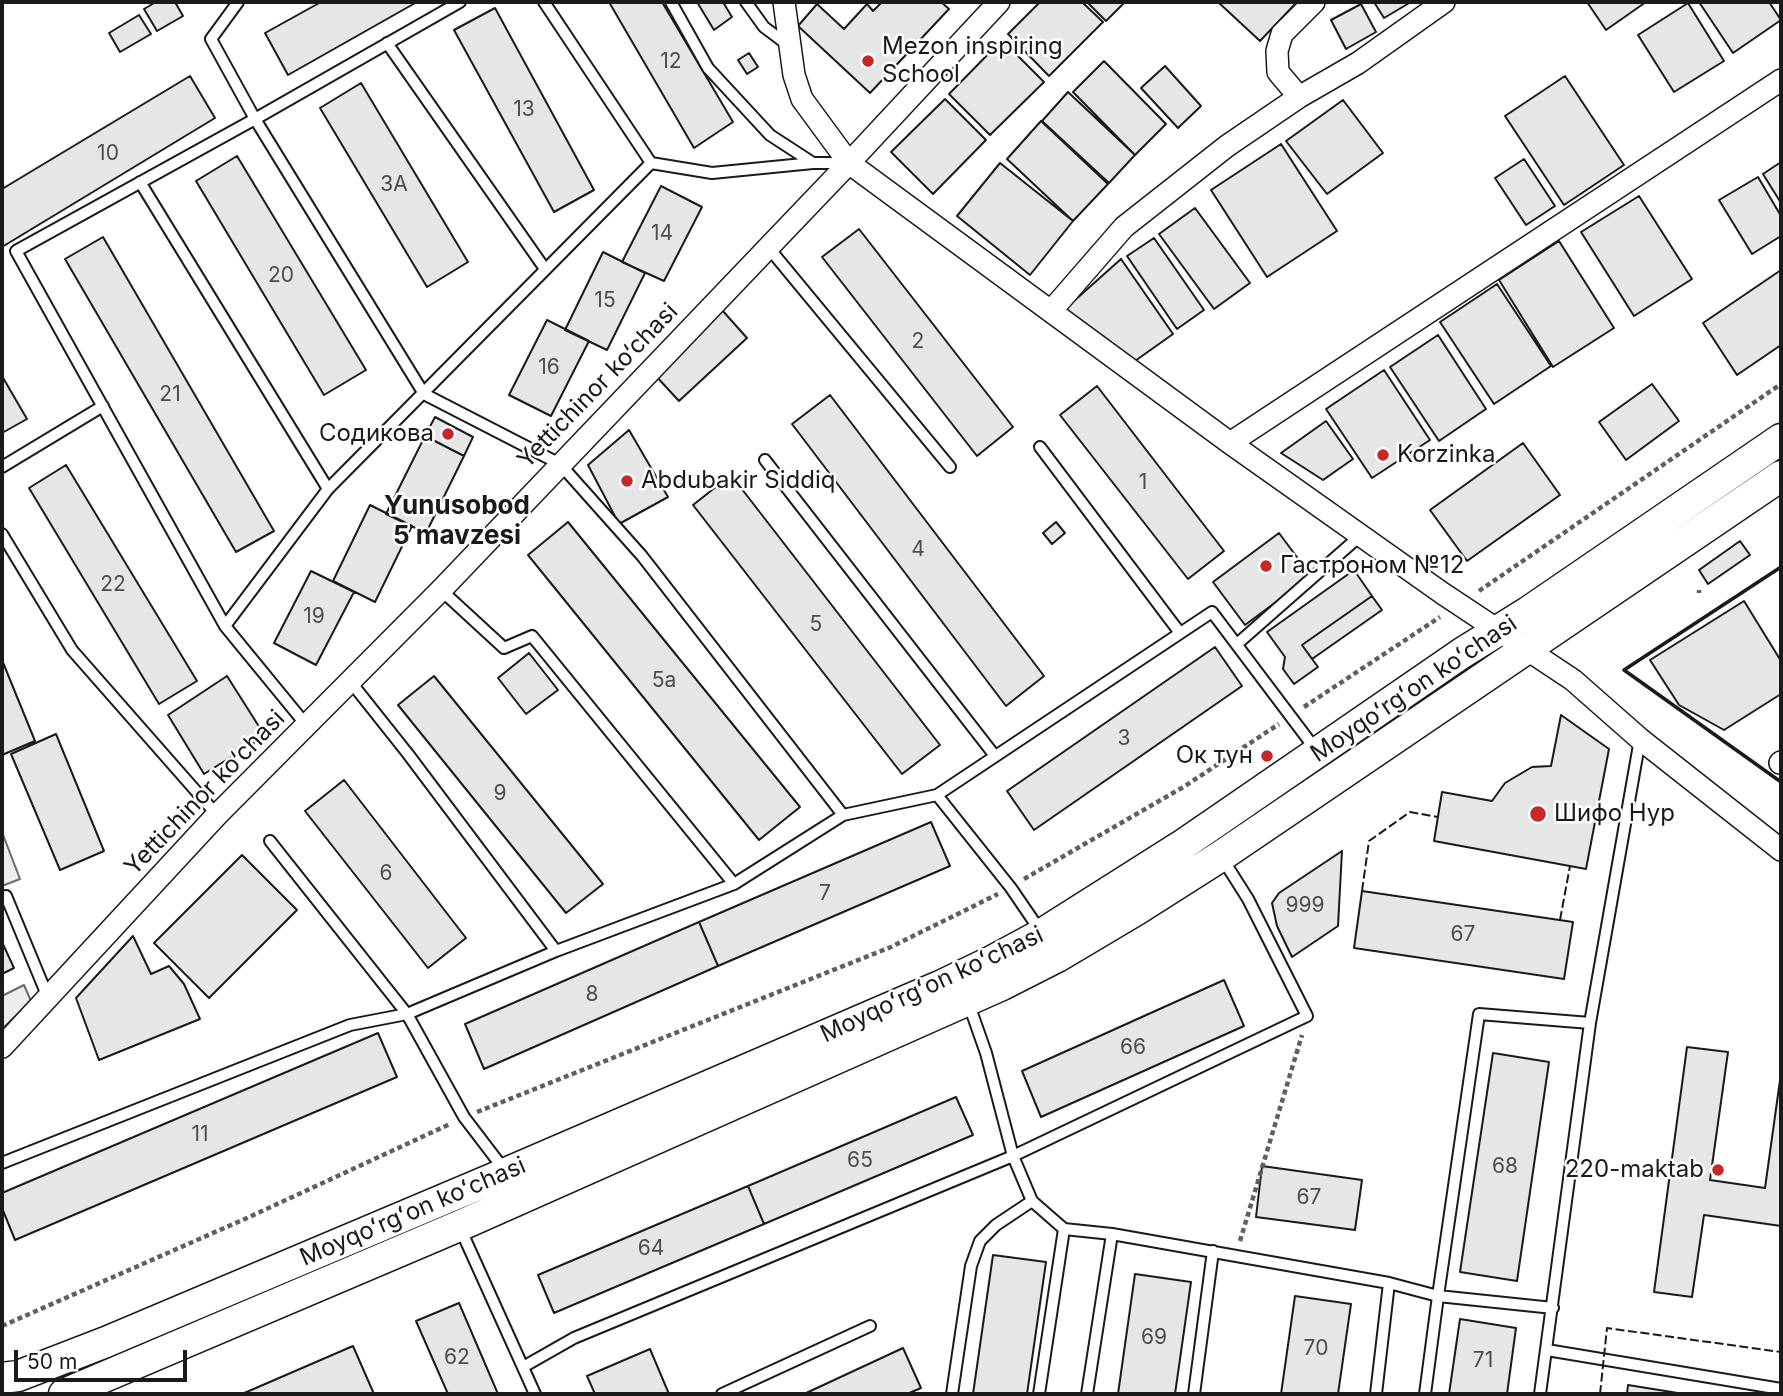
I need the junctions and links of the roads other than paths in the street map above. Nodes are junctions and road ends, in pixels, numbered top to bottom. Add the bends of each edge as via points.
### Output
1 (238, 2) edge
2 (460, 2) edge
3 (544, 2) edge
4 (671, 2) edge
5 (746, 2) edge
6 (784, 2) edge
7 (999, 2) edge
8 (1314, 2) edge
9 (1444, 2) edge
10 (387, 43) junction
11 (791, 46) junction
12 (1781, 80) edge
13 (1299, 97) junction
14 (256, 118) junction
15 (651, 163) junction
16 (813, 163) junction
17 (849, 163) junction
18 (140, 182) junction
19 (768, 247) junction
20 (545, 268) junction
21 (1051, 311) junction
22 (424, 394) junction
23 (103, 406) junction
24 (1781, 439) edge
25 (1230, 443) junction
26 (1040, 447) dead end
27 (765, 460) dead end
28 (560, 464) junction
29 (2, 467) edge
30 (950, 467) dead end
31 (1781, 476) edge
32 (328, 489) junction
33 (2, 534) edge
34 (1361, 535) junction
35 (441, 590) junction
36 (225, 626) junction
37 (1500, 630) junction
38 (1180, 633) junction
39 (1237, 645) junction
40 (1527, 649) junction
41 (349, 680) junction
42 (307, 726) junction
43 (1640, 739) junction
44 (1318, 752) junction
45 (995, 756) junction
46 (937, 795) junction
47 (217, 815) junction
48 (843, 815) junction
49 (270, 841) dead end
50 (1781, 849) edge
51 (1221, 856) junction
52 (734, 884) junction
53 (2, 898) edge
54 (1042, 934) junction
55 (556, 951) junction
56 (47, 995) junction
57 (967, 999) junction
58 (407, 1014) junction
59 (1590, 1023) junction
60 (2, 1047) edge
61 (1013, 1156) junction
62 (2, 1163) edge
63 (506, 1173) junction
64 (1032, 1201) junction
65 (459, 1226) junction
66 (1064, 1229) junction
67 (1112, 1234) junction
68 (1213, 1251) junction
69 (1389, 1283) junction
70 (1438, 1296) junction
71 (1553, 1308) junction
72 (870, 1326) dead end
73 (1547, 1350) junction
74 (523, 1367) junction
75 (2, 1378) edge
76 (1781, 1389) edge
77 (64, 1394) edge
78 (535, 1394) edge
79 (722, 1394) edge
80 (951, 1394) edge
81 (1039, 1394) edge
82 (1087, 1394) edge
83 (1194, 1394) edge
84 (1376, 1394) edge
85 (1425, 1394) edge
86 (1541, 1394) edge

1 - 14 lane via 211,39
2 - 10 lane
3 - 15 lane
4 - 16 lane via 708,68 770,135
5 - 11 lane via 764,27
6 - 11 street
7 - 17 street, Yettichinor ko‘chasi
8 - 13 street via 1282,34 1277,51 1278,72
9 - 13 street via 1358,63
10 - 14 lane
10 - 20 lane
11 - 17 street via 802,99
12 - 25 street
13 - 21 street via 1227,146 1125,228
14 - 18 lane
14 - 22 lane
15 - 16 lane via 712,173
15 - 20 lane
16 - 17 lane
17 - 19 street, Yettichinor ko‘chasi
17 - 21 street
18 - 23 lane via 16,251
18 - 32 lane
19 - 28 street, Yettichinor ko‘chasi
19 - 30 lane
20 - 22 lane
21 - 25 street
22 - 28 lane
22 - 32 lane
23 - 29 lane
23 - 36 lane
24 - 37 main road, Moyqoʻrgʻon koʻchasi
25 - 34 street
26 - 38 lane
27 - 45 lane
28 - 35 street, Yettichinor ko‘chasi
28 - 48 lane via 642,556
31 - 40 main road, Moyqoʻrgʻon koʻchasi
32 - 36 lane
33 - 47 lane via 72,650
34 - 37 street
34 - 39 lane
35 - 41 street, Yettichinor ko‘chasi
35 - 52 lane via 505,648 532,636
36 - 42 lane
37 - 40 street
37 - 44 main road, Moyqoʻrgʻon koʻchasi
38 - 39 lane via 1212,612
38 - 45 lane
39 - 44 lane
40 - 43 street via 1573,680
40 - 51 main road, Moyqoʻrgʻon koʻchasi
41 - 42 street, Yettichinor ko‘chasi
41 - 55 lane
42 - 47 street, Yettichinor ko‘chasi
43 - 50 street
43 - 59 lane
44 - 54 main road, Moyqoʻrgʻon koʻchasi
45 - 46 lane
46 - 48 lane
46 - 54 lane via 1012,888
47 - 56 street, Yettichinor ko‘chasi
48 - 52 lane
49 - 58 lane
51 - 57 main road, Moyqoʻrgʻon koʻchasi via 1057,957
51 - 61 lane via 1307,1016
52 - 55 lane
53 - 56 lane via 6,896
54 - 63 main road, Moyqoʻrgʻon koʻchasi via 940,986
55 - 58 lane
56 - 60 street, Yettichinor ko‘chasi
57 - 61 lane
57 - 65 main road, Moyqoʻrgʻon koʻchasi
58 - 62 lane via 350,1025
58 - 63 lane via 464,1117
59 - 70 lane via 1479,1014
59 - 71 lane
61 - 64 lane
61 - 74 lane via 574,1338
63 - 75 main road, Moyqoʻrgʻon koʻchasi via 106,1342
64 - 66 lane
64 - 80 lane via 980,1241 971,1266
65 - 74 lane
65 - 77 main road, Moyqoʻrgʻon koʻchasi
66 - 67 lane
66 - 81 lane
67 - 68 lane
67 - 82 lane
68 - 69 lane
68 - 83 lane
69 - 70 lane
69 - 84 lane
70 - 71 lane
70 - 85 lane
71 - 73 lane
72 - 79 lane
73 - 76 lane
73 - 86 lane
74 - 78 lane

